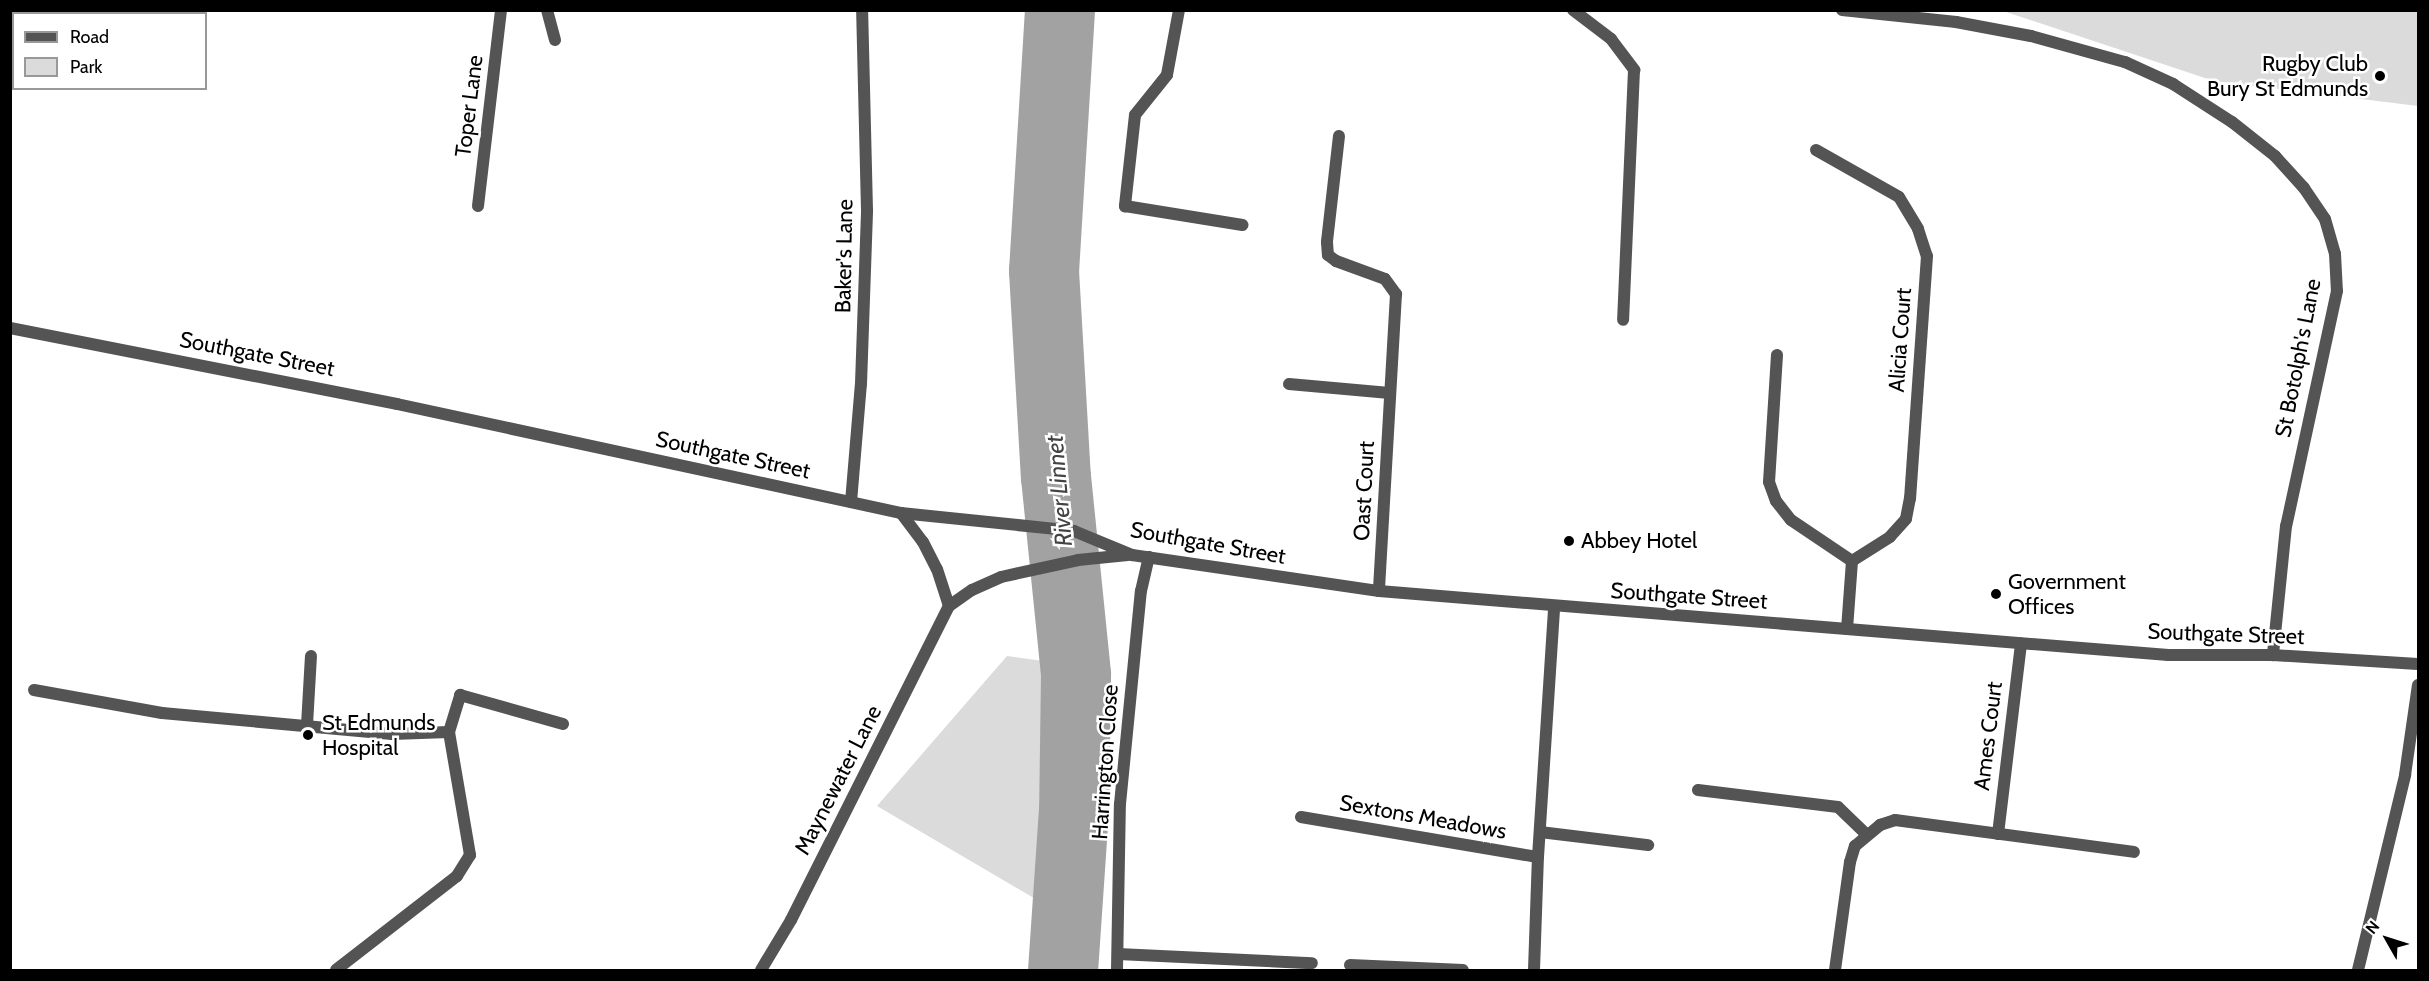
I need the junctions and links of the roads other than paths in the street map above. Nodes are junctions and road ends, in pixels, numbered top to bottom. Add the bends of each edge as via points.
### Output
1 (501, 10) edge
2 (547, 10) edge
3 (862, 10) edge
4 (1179, 10) edge
5 (1573, 10) edge
6 (1842, 10) edge
7 (555, 40) dead end
8 (1339, 135) dead end
9 (1816, 150) dead end
10 (478, 206) dead end
11 (1242, 225) dead end
12 (1623, 320) dead end
13 (10, 328) edge
14 (1777, 355) dead end
15 (1289, 384) dead end
16 (1390, 393) junction
17 (851, 502) junction
18 (901, 513) junction
19 (1132, 555) junction
20 (1149, 557) junction
21 (1852, 561) junction
22 (1379, 591) junction
23 (949, 606) junction
24 (1554, 607) junction
25 (1847, 629) junction
26 (2021, 643) junction
27 (2273, 655) junction
28 (311, 656) dead end
29 (2418, 664) edge
30 (2418, 685) edge
31 (34, 690) dead end
32 (563, 724) dead end
33 (308, 725) junction
34 (449, 732) junction
35 (1698, 790) dead end
36 (1301, 817) dead end
37 (1540, 832) junction
38 (1998, 834) junction
39 (1867, 835) junction
40 (1648, 845) dead end
41 (2134, 852) dead end
42 (1538, 857) junction
43 (1118, 954) junction
44 (1312, 963) dead end
45 (1350, 965) dead end
46 (336, 970) edge
47 (761, 970) edge
48 (1117, 970) edge
49 (1463, 970) edge
50 (1534, 970) edge
51 (1835, 970) edge
52 (2358, 970) edge

1 - 10 street, Toper Lane
2 - 7 street
3 - 17 street, Baker's Lane via 867,210 861,384
4 - 11 street via 1167,75 1135,115 1125,206
5 - 12 street via 1611,39 1634,70
6 - 27 street, St Botolph's Lane via 1967,24 2031,36 2126,62 2173,84 2232,122 2275,156 2325,219 2335,254 2337,291 2286,526
8 - 16 street, Oast Court via 1326,242 1328,255 1385,279 1396,294
9 - 21 street, Alicia Court via 1899,197 1918,229 1927,256 1906,519 1890,537
13 - 17 street, Southgate Street via 409,406
14 - 21 street via 1770,482 1776,501 1791,520
15 - 16 street
16 - 22 street, Oast Court
17 - 18 street, Southgate Street
18 - 19 street, Southgate Street via 1074,531
18 - 23 street via 937,569
19 - 20 street, Southgate Street
19 - 23 street, Maynewater Lane via 1078,560 1001,577
20 - 22 street, Southgate Street
20 - 43 street, Harrington Close via 1141,591 1120,804
21 - 25 street
22 - 24 street, Southgate Street
23 - 47 street, Maynewater Lane via 791,921
24 - 25 street, Southgate Street
24 - 37 street, Sextons Meadows
25 - 26 street, Southgate Street
26 - 27 street, Southgate Street via 2168,655
26 - 38 street, Ames Court
27 - 29 street, Southgate Street
28 - 33 street
30 - 52 street via 2405,775
31 - 33 street via 162,713
32 - 34 street via 460,695
33 - 34 street via 392,734
34 - 46 street via 470,855 458,876
35 - 39 street via 1838,807
36 - 42 street, Sextons Meadows
37 - 40 street, Sextons Meadows
37 - 42 street, Sextons Meadows
38 - 39 street via 1895,820
38 - 41 street
39 - 51 street via 1855,846 1850,862
42 - 50 street, Sextons Meadows
43 - 44 street
43 - 48 street, Harrington Close
45 - 49 street

